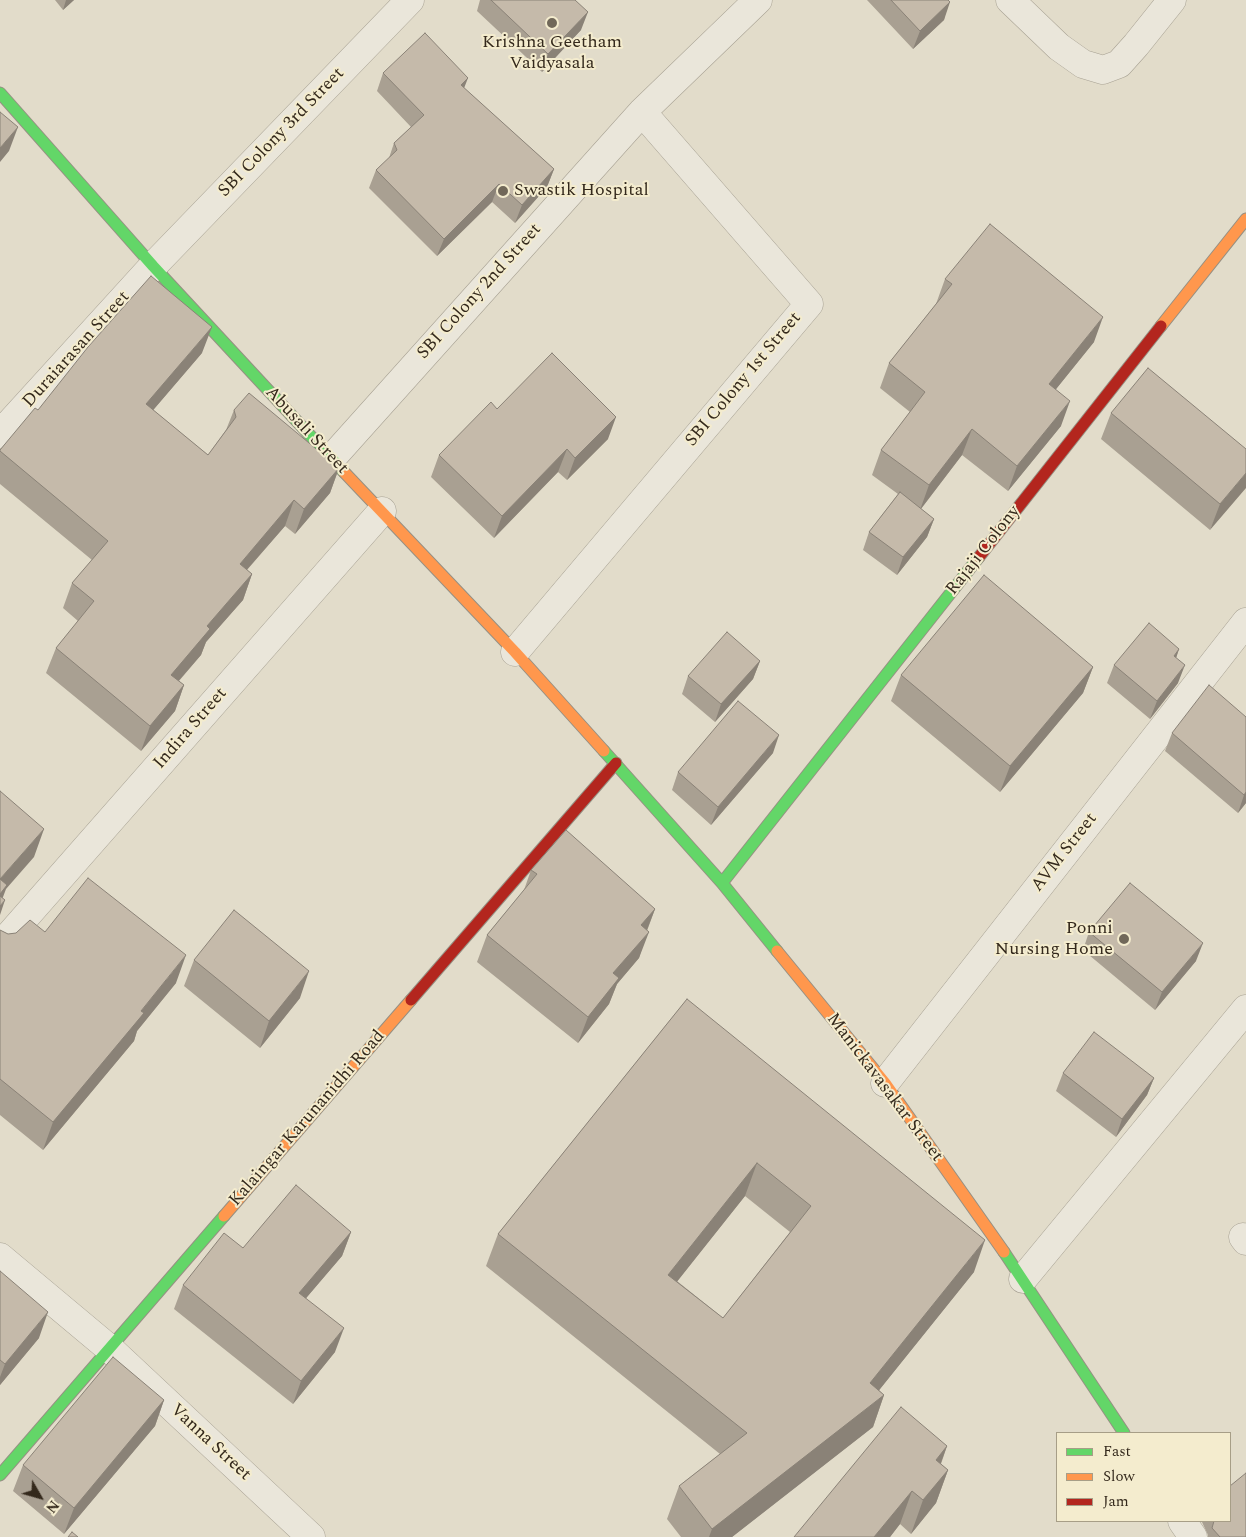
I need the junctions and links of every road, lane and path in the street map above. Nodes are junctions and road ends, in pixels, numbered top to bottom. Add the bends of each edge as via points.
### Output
1 (410, 0) edge
2 (758, 0) edge
3 (1010, 0) edge
4 (1172, 0) edge
5 (0, 93) edge
6 (642, 112) junction
7 (1246, 219) edge
8 (153, 266) junction
9 (0, 434) edge
10 (331, 459) junction
11 (382, 511) junction
12 (1246, 622) edge
13 (515, 652) junction
14 (616, 763) junction
15 (722, 883) junction
16 (0, 946) edge
17 (1246, 1009) edge
18 (884, 1083) junction
19 (0, 1257) edge
20 (1023, 1279) junction
21 (110, 1349) junction
22 (1123, 1432) edge
23 (0, 1475) edge
24 (1183, 1522) edge
25 (311, 1537) edge
26 (1193, 1537) edge

1 - 8 street, SBI Colony 3rd Street
2 - 6 street, SBI Colony 2nd Street
3 - 4 street via 1059,47 1083,64 1103,70 1119,64
5 - 8 street, Abusali Street
6 - 10 street, SBI Colony 2nd Street
6 - 13 street, SBI Colony 1st Street via 809,304
7 - 15 street, Rajaji Colony
8 - 9 street, Duraiarasan Street
8 - 10 street, Abusali Street
10 - 11 street, Abusali Street
11 - 13 street, Abusali Street
11 - 16 street, Indira Street
12 - 18 street, AVM Street
13 - 14 street, Abusali Street
14 - 15 street, Manickavasakar Street
14 - 21 street, Kalaingar Karunanidhi Road
15 - 18 street, Manickavasakar Street
17 - 20 street
18 - 20 street, Manickavasakar Street
19 - 21 street, Vanna Street
20 - 22 street, Manickavasakar Street
21 - 23 street, Kalaingar Karunanidhi Road
21 - 25 street, Vanna Street
24 - 26 street

